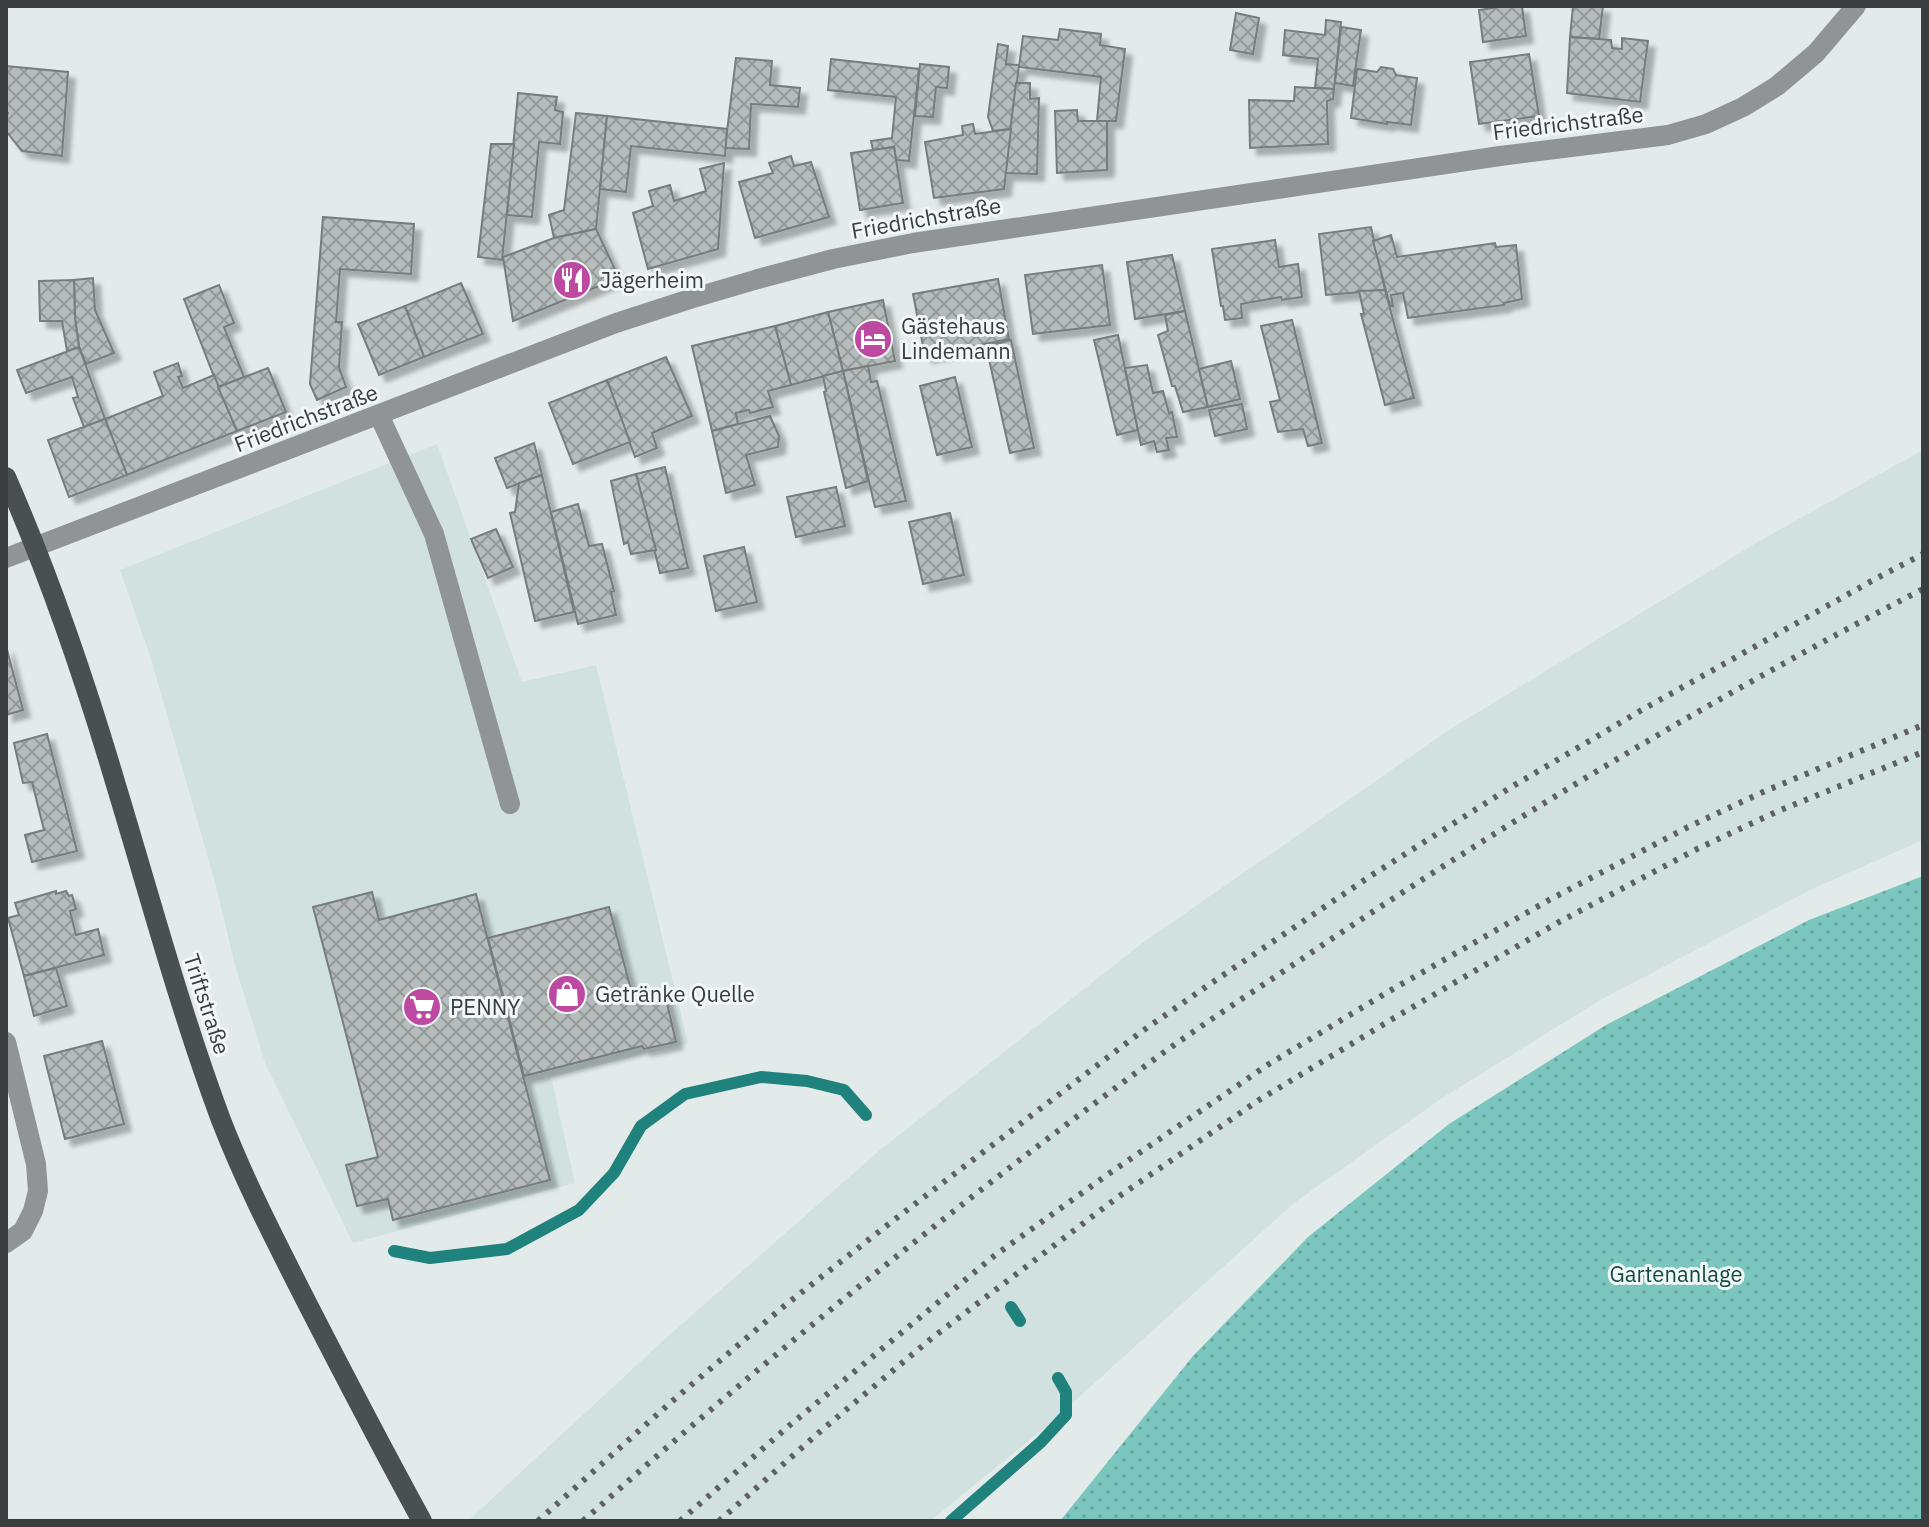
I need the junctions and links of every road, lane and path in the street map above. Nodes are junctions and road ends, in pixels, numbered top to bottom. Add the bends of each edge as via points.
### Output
1 (1856, 6) edge
2 (379, 415) junction
3 (6, 477) edge
4 (36, 548) junction
5 (6, 558) edge
6 (510, 804) dead end
7 (6, 1042) edge
8 (6, 1243) edge
9 (422, 1521) edge

1 - 2 street, Friedrichstraße via 1816,53 1777,86 1706,124 1668,135 1041,223 833,259 616,323
2 - 4 street, Friedrichstraße
2 - 6 street via 434,534
3 - 4 main road, Triftstraße
4 - 5 street, Friedrichstraße
4 - 9 main road, Triftstraße via 97,720 179,999 222,1123 258,1205
7 - 8 street via 38,1191 23,1231

